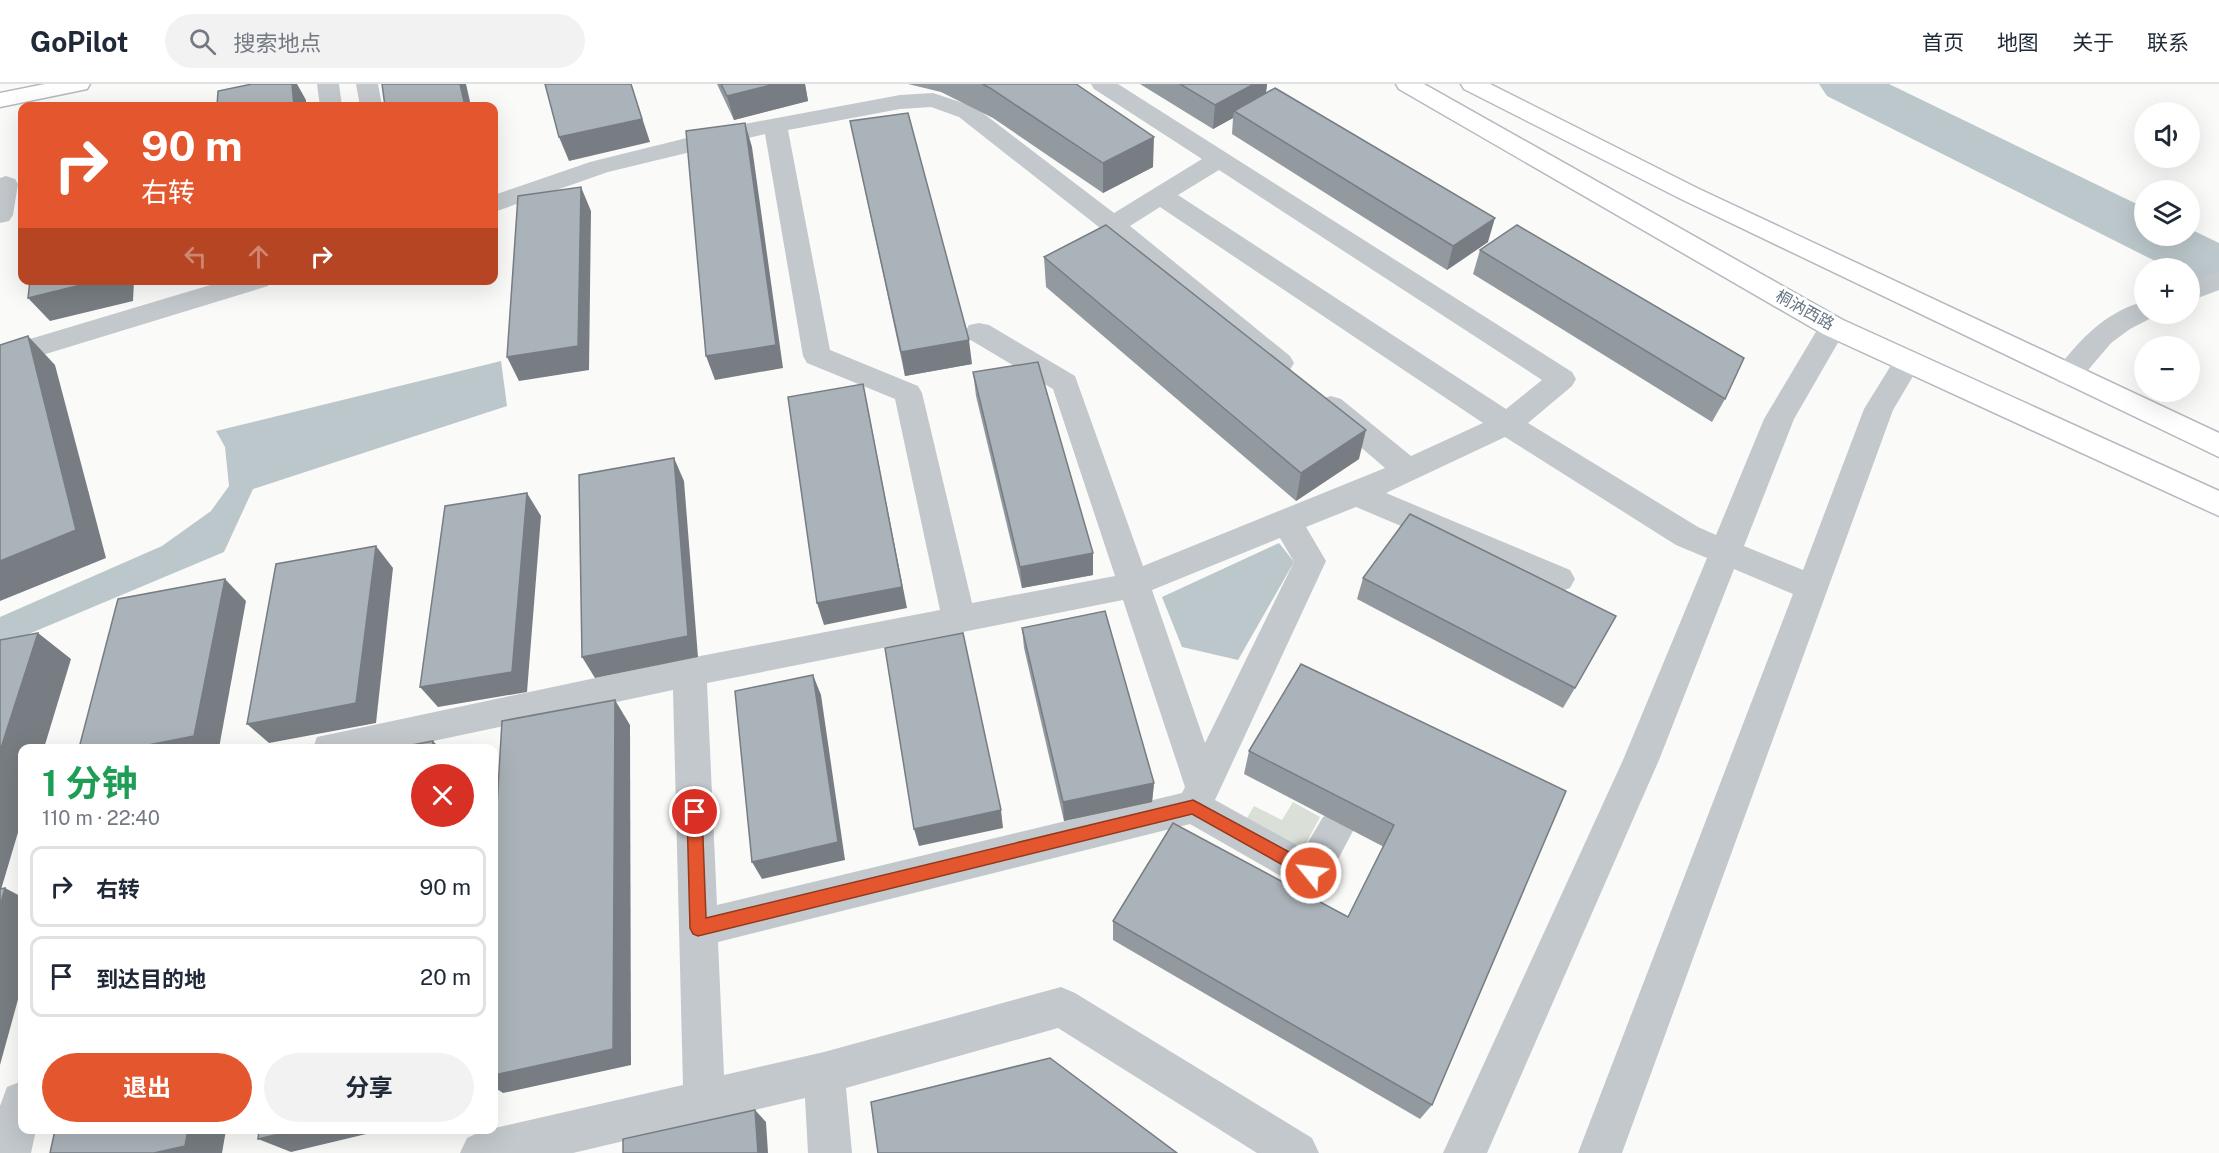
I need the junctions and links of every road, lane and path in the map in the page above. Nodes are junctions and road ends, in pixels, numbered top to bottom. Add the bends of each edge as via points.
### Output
1 (79, 84) edge
2 (328, 84) edge
3 (368, 84) edge
4 (1102, 84) edge
5 (1407, 84) edge
6 (1472, 84) edge
7 (0, 100) edge
8 (330, 102) edge
9 (370, 102) edge
10 (775, 125) junction
11 (1219, 159) junction
12 (6, 184) dead end
13 (1160, 195) junction
14 (498, 203) edge
15 (0, 215) edge
16 (1113, 225) junction
17 (2219, 280) edge
18 (226, 285) edge
19 (2200, 288) edge
20 (195, 290) edge
21 (2134, 314) edge
22 (1833, 327) junction
23 (979, 332) dead end
24 (0, 358) edge
25 (1908, 361) junction
26 (2068, 375) junction
27 (1508, 424) junction
28 (2219, 446) edge
29 (1408, 470) junction
30 (1356, 494) junction
31 (2219, 504) edge
32 (1286, 521) junction
33 (1726, 551) junction
34 (1559, 579) dead end
35 (1133, 584) junction
36 (1810, 587) junction
37 (959, 620) junction
38 (690, 672) junction
39 (349, 744) edge
40 (1198, 797) junction
41 (1336, 829) edge
42 (698, 928) junction
43 (824, 1073) junction
44 (704, 1102) junction
45 (18, 1118) edge
46 (9, 1153) edge
47 (482, 1153) edge
48 (830, 1153) edge
49 (1297, 1153) edge
50 (1465, 1153) edge
51 (1599, 1153) edge

1 - 7 main road
2 - 8 street
3 - 9 street
4 - 11 street
5 - 22 main road, 桐汭西路
6 - 26 main road via 1689,194
10 - 14 street via 599,167
10 - 16 street via 900,102 933,100 967,112
10 - 37 street via 817,356 908,393
11 - 13 street
11 - 27 street via 1562,379
12 - 15 street
13 - 16 street
13 - 27 street
16 - 29 street
17 - 19 street
18 - 20 street
20 - 24 street
21 - 26 street via 2098,336
22 - 25 main road, 桐汭西路
22 - 33 street via 1779,419
23 - 35 street via 1065,383
25 - 31 main road, 桐汭西路
25 - 36 street via 1879,409
26 - 28 main road
27 - 29 street
27 - 33 street via 1687,536
29 - 30 street
30 - 32 street
30 - 34 street
32 - 35 street
32 - 40 street via 1310,561
33 - 36 street
33 - 50 street via 1641,760
35 - 37 street
35 - 40 street
36 - 51 street
37 - 38 street
38 - 39 street
38 - 42 street
40 - 41 street via 1311,873
40 - 42 street
42 - 44 street
43 - 44 street
43 - 48 street
43 - 49 street via 1060,1007
44 - 47 street
45 - 46 street

